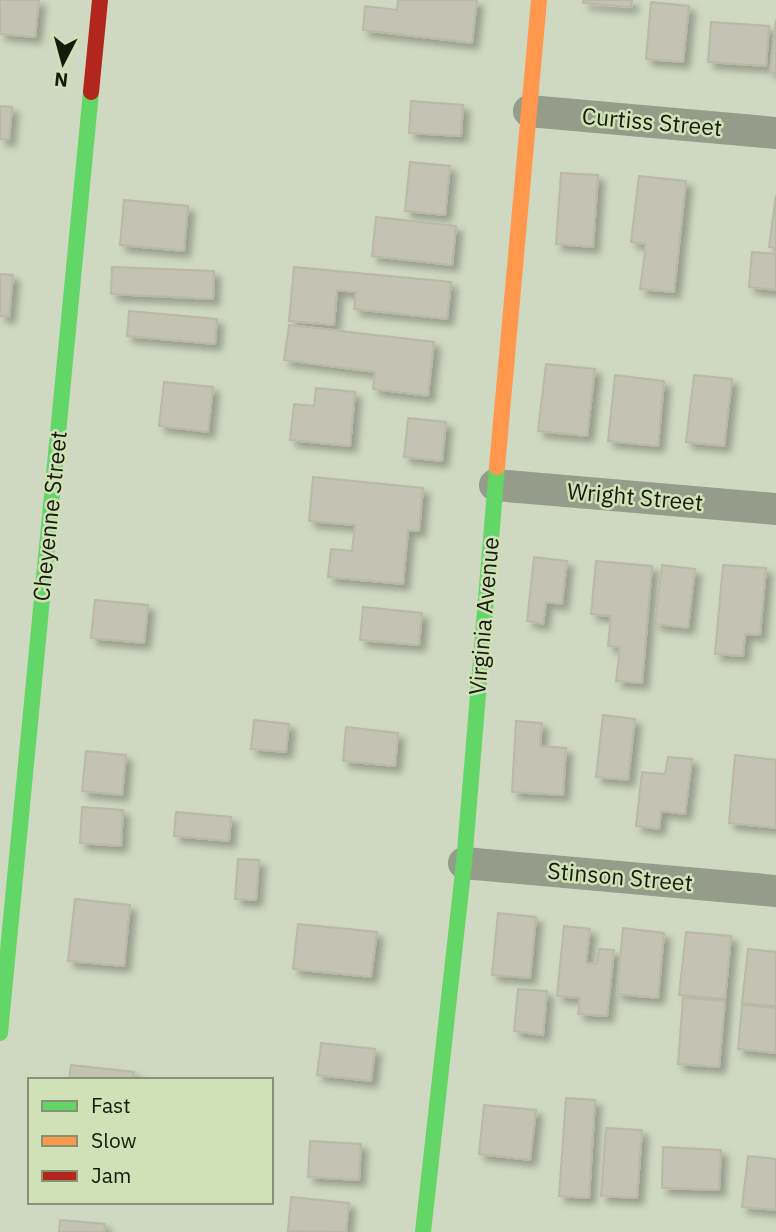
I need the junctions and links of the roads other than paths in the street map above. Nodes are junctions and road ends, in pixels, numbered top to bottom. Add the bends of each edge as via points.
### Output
1 (100, 0) edge
2 (539, 0) edge
3 (529, 111) junction
4 (776, 133) edge
5 (495, 485) junction
6 (776, 509) edge
7 (464, 863) junction
8 (776, 891) edge
9 (0, 1032) edge
10 (423, 1232) edge

1 - 9 street, Cheyenne Street
2 - 3 street, Virginia Avenue
3 - 4 street, Curtiss Street
3 - 5 street, Virginia Avenue
5 - 6 street, Wright Street
5 - 7 street, Virginia Avenue
7 - 8 street, Stinson Street
7 - 10 street, Virginia Avenue

